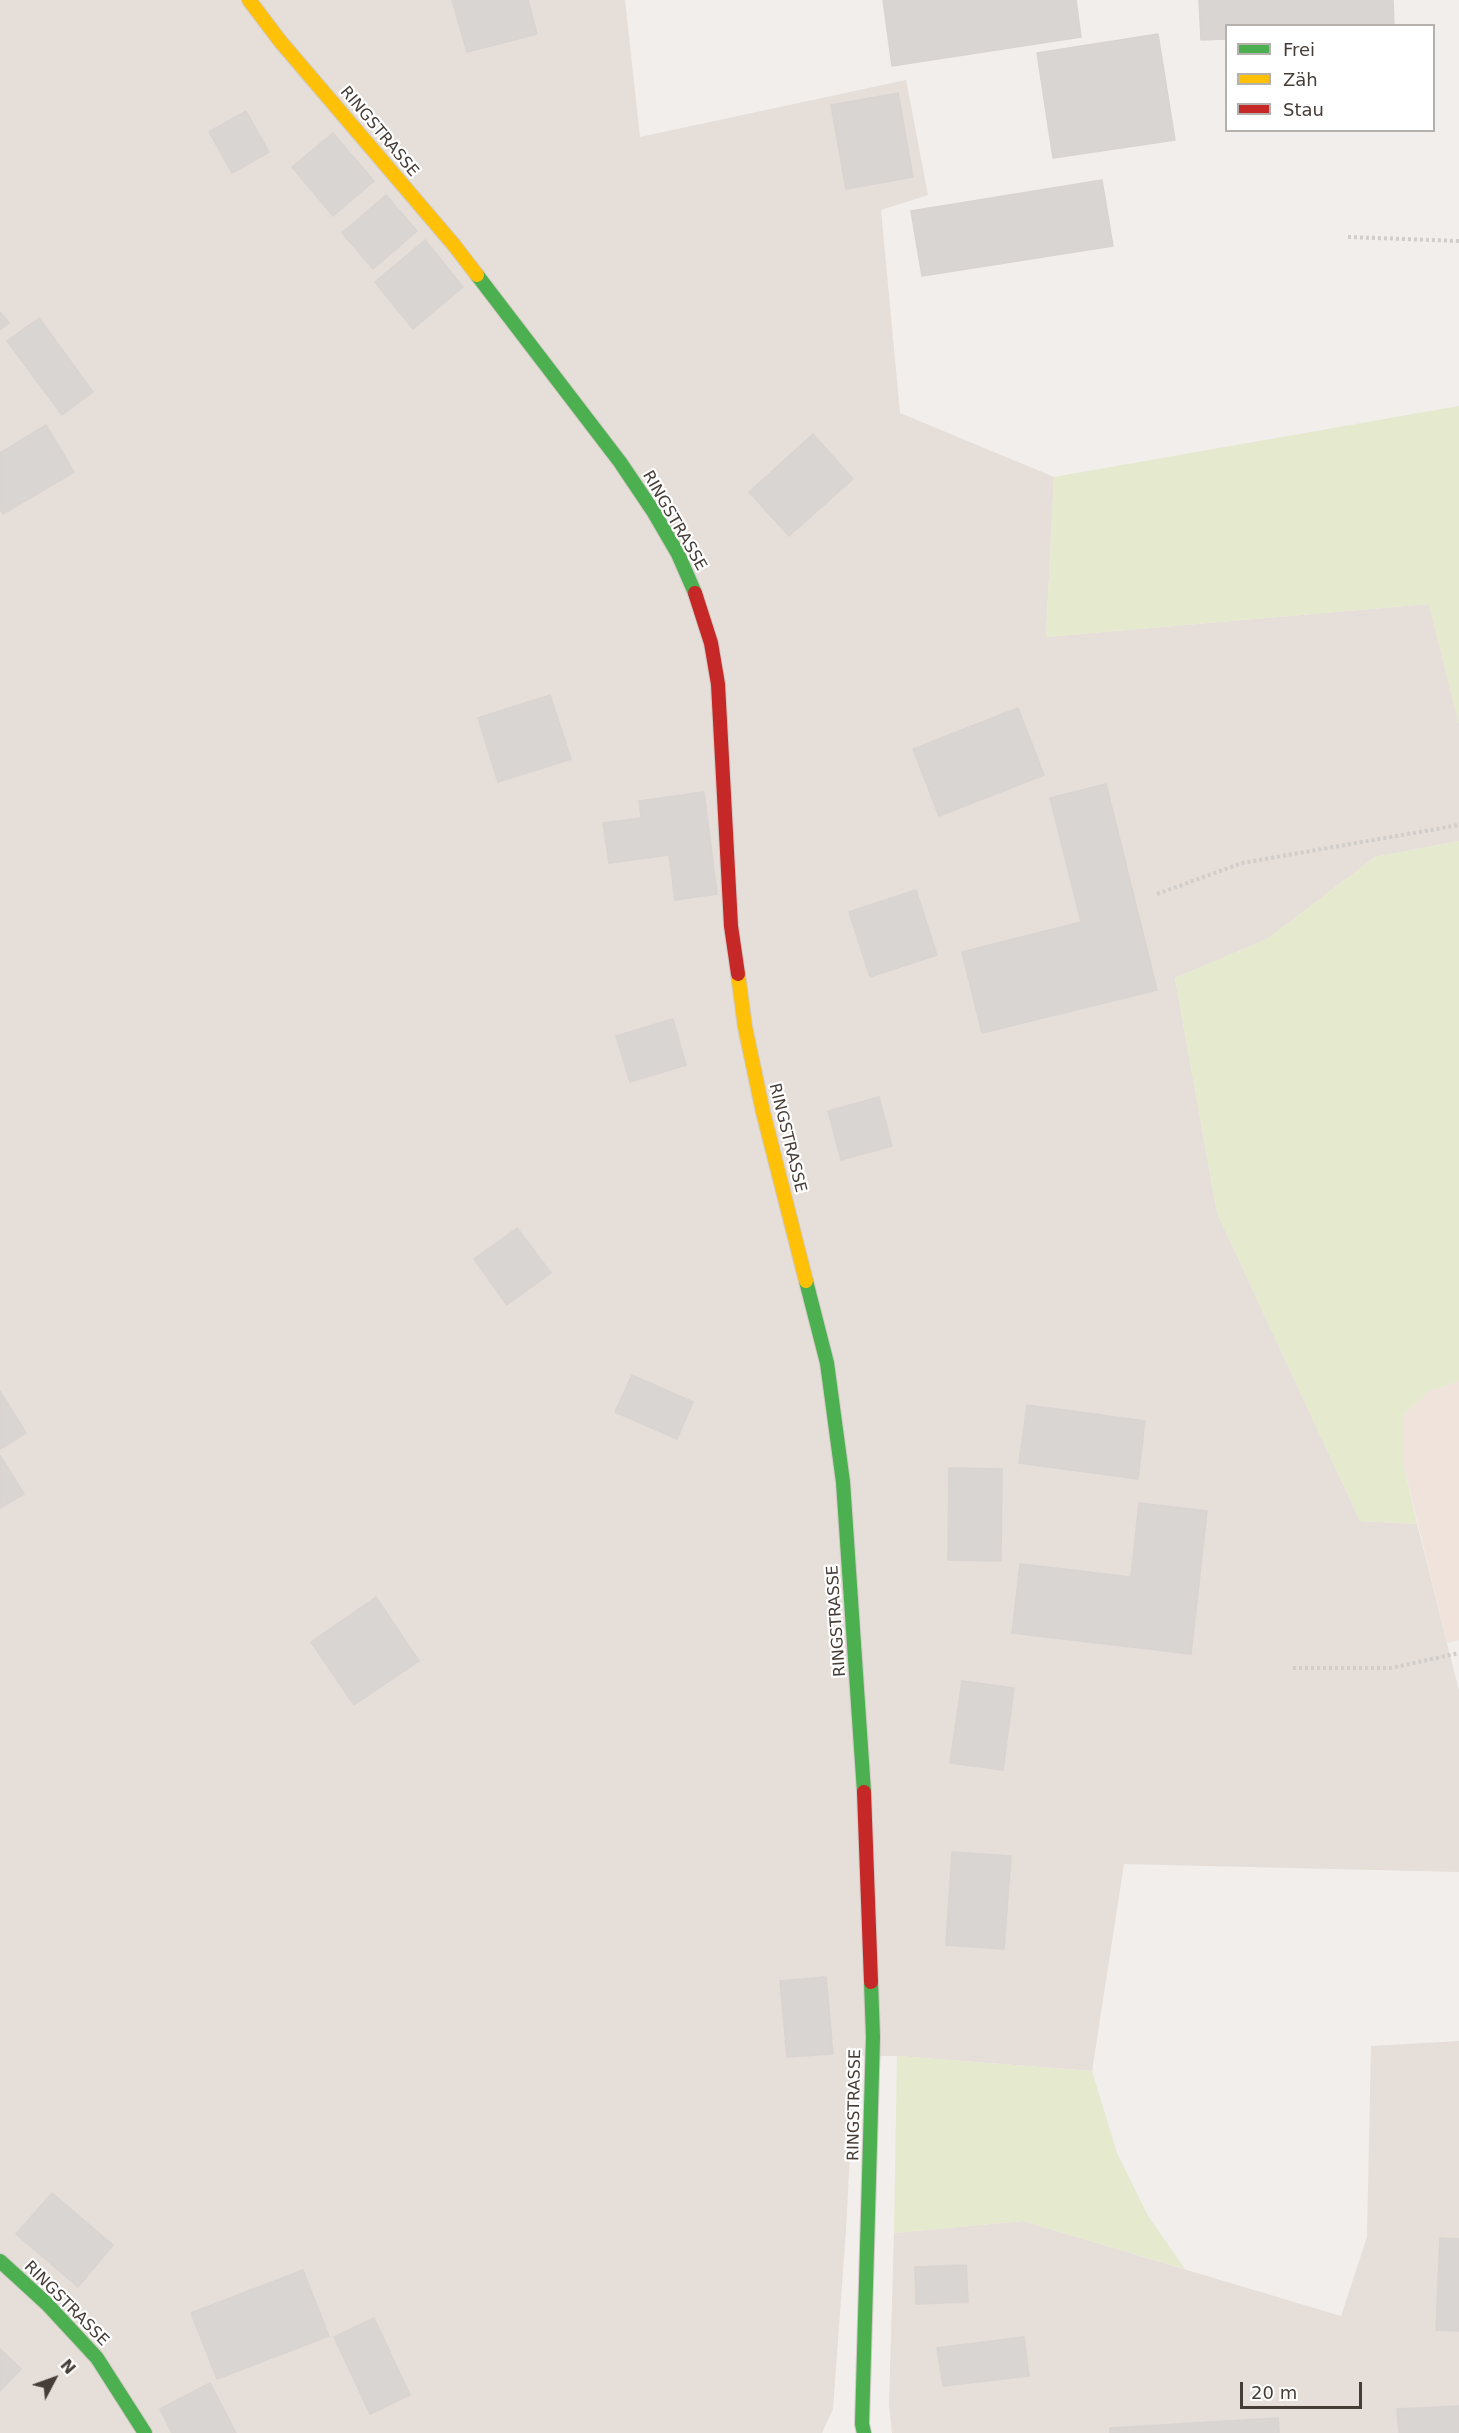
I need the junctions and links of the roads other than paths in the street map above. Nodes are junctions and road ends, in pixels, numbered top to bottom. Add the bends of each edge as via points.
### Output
1 (249, 0) edge
2 (0, 2261) edge
3 (145, 2433) edge
4 (864, 2433) edge

1 - 4 street, RINGSTRASSE via 454,244 620,462 678,554 711,643 718,684 731,927 745,1027 827,1363 843,1482 867,1836 873,2037
2 - 3 street, RINGSTRASSE via 97,2358

